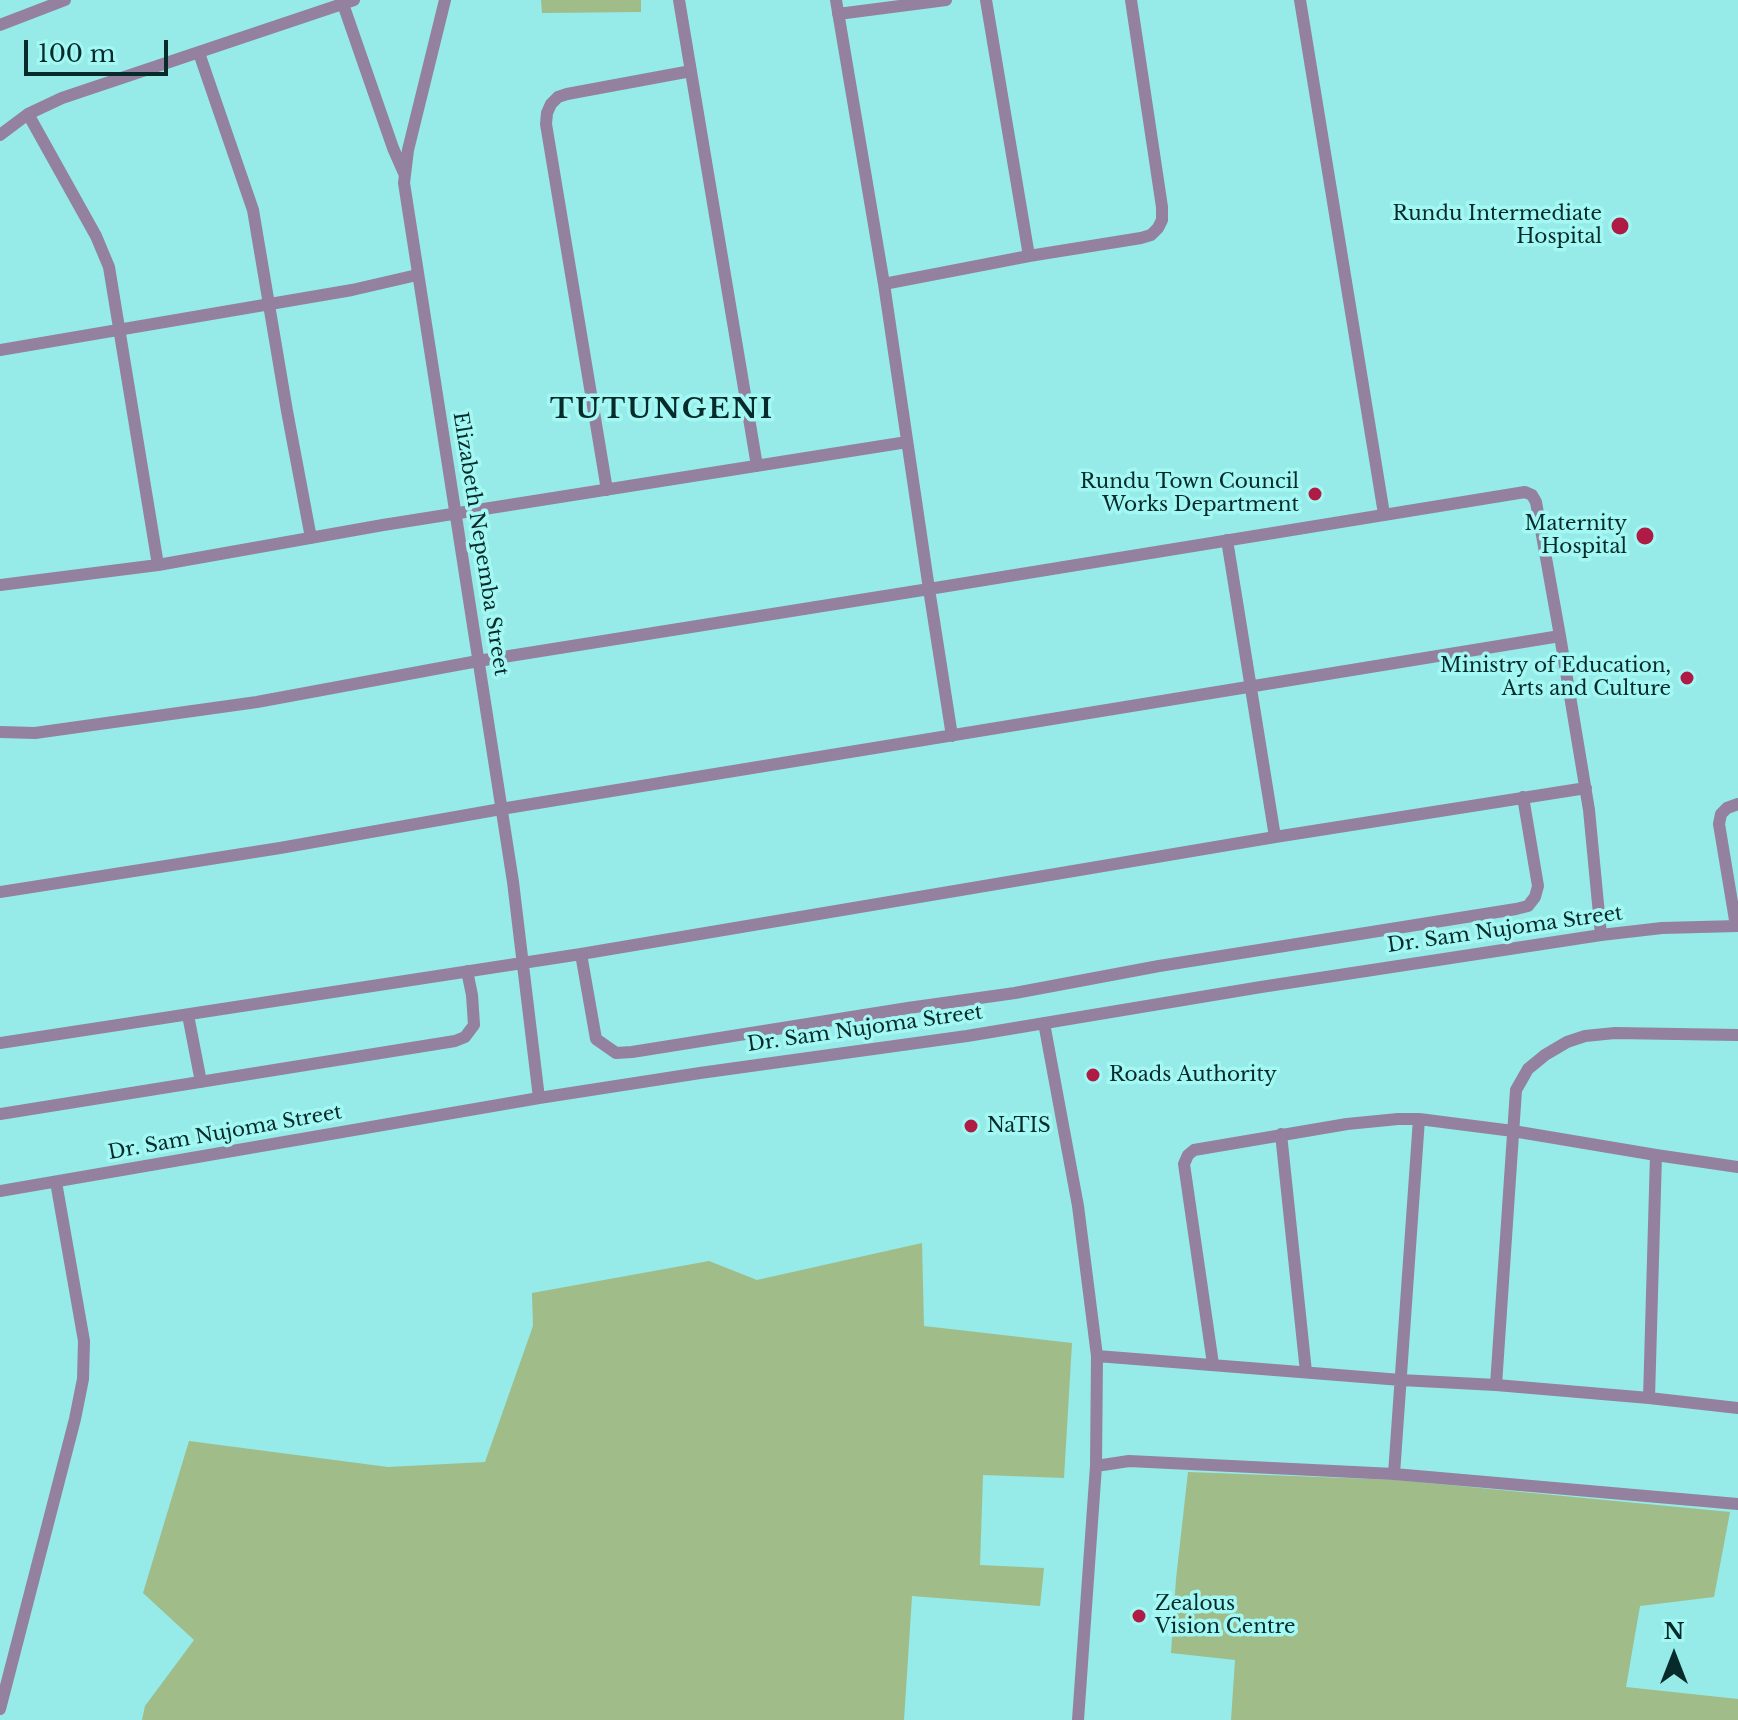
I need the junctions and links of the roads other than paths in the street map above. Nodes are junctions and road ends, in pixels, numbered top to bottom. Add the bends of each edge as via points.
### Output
1 (65, 0) edge
2 (445, 0) edge
3 (679, 0) edge
4 (946, 0) edge
5 (986, 0) edge
6 (1131, 0) edge
7 (1300, 0) edge
8 (348, 2) edge
9 (837, 7) edge
10 (0, 25) edge
11 (199, 53) junction
12 (691, 71) junction
13 (28, 114) junction
14 (0, 135) edge
15 (404, 173) junction
16 (1029, 256) junction
17 (417, 275) junction
18 (884, 284) junction
19 (269, 304) junction
20 (120, 330) junction
21 (0, 350) edge
22 (907, 442) junction
23 (757, 466) junction
24 (607, 490) junction
25 (455, 514) junction
26 (1384, 514) junction
27 (311, 538) junction
28 (1227, 540) junction
29 (158, 565) junction
30 (0, 585) edge
31 (929, 589) junction
32 (1560, 636) junction
33 (478, 661) junction
34 (1250, 688) junction
35 (0, 732) edge
36 (952, 736) junction
37 (1586, 788) junction
38 (1523, 797) junction
39 (1738, 804) edge
40 (501, 809) junction
41 (1275, 837) junction
42 (0, 892) edge
43 (1737, 926) edge
44 (1601, 935) junction
45 (581, 954) junction
46 (522, 963) junction
47 (467, 971) junction
48 (188, 1015) junction
49 (1044, 1023) junction
50 (1738, 1035) edge
51 (0, 1043) edge
52 (201, 1082) junction
53 (539, 1098) junction
54 (0, 1114) edge
55 (1419, 1119) junction
56 (1513, 1131) junction
57 (1281, 1134) junction
58 (1656, 1155) junction
59 (1738, 1167) edge
60 (56, 1182) junction
61 (0, 1191) edge
62 (1097, 1356) junction
63 (1213, 1364) junction
64 (1306, 1372) junction
65 (1401, 1380) junction
66 (1496, 1385) junction
67 (1649, 1398) junction
68 (1738, 1408) edge
69 (1096, 1466) junction
70 (1394, 1474) junction
71 (1738, 1504) edge
72 (0, 1709) edge
73 (1078, 1720) edge

1 - 10 street
2 - 15 street, Elizabeth Nepemba Street
3 - 12 street
4 - 9 street
5 - 16 street
6 - 16 street via 1162,220 1151,235 1141,238
7 - 26 street
8 - 11 street
8 - 15 street
9 - 18 street
11 - 13 street
11 - 19 street via 253,210
12 - 23 street
12 - 24 street via 567,94 558,97 547,113
13 - 14 street
13 - 20 street via 109,267
15 - 17 street, Elizabeth Nepemba Street
16 - 18 street
17 - 19 street
17 - 25 street, Elizabeth Nepemba Street
18 - 22 street
19 - 20 street
19 - 27 street
20 - 21 street
20 - 29 street
22 - 23 street
22 - 31 street
23 - 24 street
24 - 25 street
25 - 27 street
25 - 33 street, Elizabeth Nepemba Street
26 - 28 street
26 - 32 street via 1532,495
27 - 29 street
28 - 31 street
28 - 34 street
29 - 30 street
31 - 33 street
31 - 36 street
32 - 34 street
32 - 37 street
33 - 35 street via 257,702 35,733
33 - 40 street, Elizabeth Nepemba Street
34 - 36 street
34 - 41 street
36 - 40 street
37 - 38 street
37 - 44 street
38 - 41 street
38 - 45 street via 1538,886 1528,906 1015,993 616,1053 596,1039
39 - 43 street via 1721,814 1719,824
40 - 42 street
40 - 46 street, Elizabeth Nepemba Street
41 - 45 street
43 - 44 street, Dr. Sam Nujoma Street
44 - 49 street, Dr. Sam Nujoma Street
45 - 46 street
46 - 47 street
46 - 53 street, Elizabeth Nepemba Street
47 - 48 street
47 - 52 street via 475,1016 465,1037
48 - 51 street
48 - 52 street
49 - 53 street, Dr. Sam Nujoma Street
49 - 62 street via 1078,1206
50 - 56 street via 1615,1033 1567,1042 1528,1069 1516,1090
52 - 54 street
53 - 60 street, Dr. Sam Nujoma Street
55 - 56 street
55 - 57 street
55 - 65 street
56 - 58 street
56 - 66 street
57 - 63 street via 1194,1150 1184,1164
57 - 64 street
58 - 59 street
58 - 67 street
60 - 61 street, Dr. Sam Nujoma Street
60 - 72 street via 84,1341 83,1379
62 - 63 street
62 - 69 street
63 - 64 street
64 - 65 street
65 - 66 street
65 - 70 street
66 - 67 street
67 - 68 street
69 - 70 street via 1129,1461
69 - 73 street
70 - 71 street

